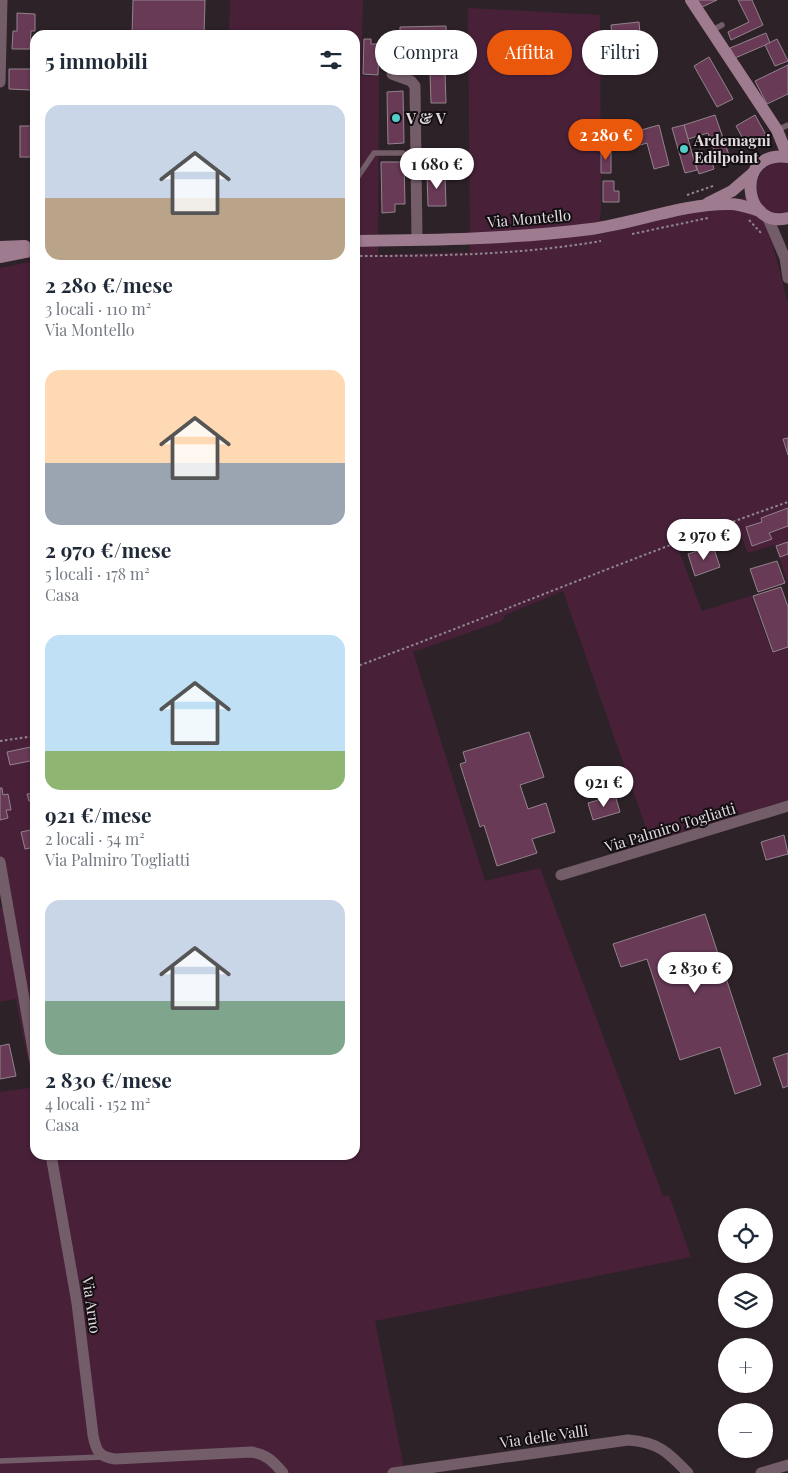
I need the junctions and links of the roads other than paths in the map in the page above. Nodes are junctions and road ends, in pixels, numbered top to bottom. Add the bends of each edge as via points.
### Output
1 (2, 0) edge
2 (691, 0) edge
3 (395, 75) edge
4 (0, 82) edge
5 (782, 127) edge
6 (403, 153) dead end
7 (771, 157) junction
8 (788, 157) edge
9 (753, 172) junction
10 (360, 174) edge
11 (703, 206) junction
12 (764, 213) junction
13 (788, 218) edge
14 (416, 240) junction
15 (360, 241) edge
16 (788, 245) edge
17 (0, 247) edge
18 (30, 248) edge
19 (30, 249) edge
20 (0, 257) edge
21 (785, 258) junction
22 (788, 278) edge
23 (788, 806) edge
24 (0, 862) edge
25 (560, 875) dead end
26 (30, 1033) edge
27 (52, 1160) edge
28 (103, 1458) junction
29 (0, 1461) edge
30 (788, 1465) edge
31 (283, 1473) edge
32 (394, 1473) edge
33 (688, 1473) edge
34 (761, 1473) edge

1 - 4 street
2 - 5 street via 717,28
3 - 14 street via 412,81 415,86
5 - 7 street
5 - 8 street
6 - 10 lane via 374,153
7 - 8 street
7 - 9 street, Via Montello
9 - 11 street, Via Montello via 732,190
9 - 12 street via 750,193
11 - 12 street, Via Montello via 729,204
11 - 14 street, Via Montello via 591,229 510,237
12 - 13 street, Via Montello via 775,219
12 - 21 street
14 - 15 street, Via Montello
16 - 21 street
17 - 18 street
19 - 20 street
21 - 22 street
23 - 25 street, Via Palmiro Togliatti
24 - 26 street
27 - 28 street, Via Arno via 77,1303 92,1436
28 - 29 lane
28 - 31 street via 250,1452 269,1458
30 - 34 street
32 - 33 street, Via delle Valli via 628,1440 643,1441 667,1451

